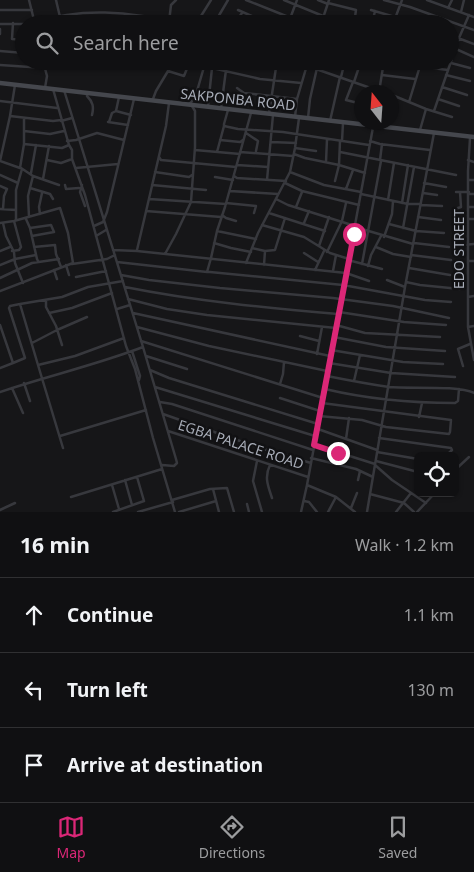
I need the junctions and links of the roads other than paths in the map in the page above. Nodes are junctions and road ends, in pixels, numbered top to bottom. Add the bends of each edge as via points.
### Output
1 (29, 0) edge
2 (56, 0) edge
3 (176, 0) edge
4 (211, 0) edge
5 (228, 0) edge
6 (246, 0) edge
7 (284, 0) edge
8 (297, 0) edge
9 (318, 0) edge
10 (384, 0) edge
11 (402, 0) edge
12 (427, 0) edge
13 (452, 0) edge
14 (464, 0) edge
15 (328, 2) edge
16 (437, 2) edge
17 (399, 4) junction
18 (295, 6) junction
19 (448, 8) junction
20 (0, 10) edge
21 (32, 10) junction
22 (238, 10) dead end
23 (371, 10) dead end
24 (375, 11) junction
25 (242, 12) junction
26 (461, 12) junction
27 (33, 15) edge
28 (60, 15) edge
29 (72, 15) edge
30 (139, 15) edge
31 (170, 15) edge
32 (202, 15) edge
33 (219, 15) edge
34 (240, 15) edge
35 (247, 15) edge
36 (284, 15) edge
37 (292, 15) edge
38 (321, 15) edge
39 (324, 15) edge
40 (355, 15) edge
41 (374, 15) edge
42 (392, 15) edge
43 (396, 15) edge
44 (432, 15) edge
45 (472, 15) edge
46 (13, 23) joint
47 (0, 24) edge
48 (459, 24) edge
49 (464, 26) junction
50 (0, 29) edge
51 (474, 30) edge
52 (0, 34) edge
53 (459, 38) joint
54 (15, 39) edge
55 (474, 44) edge
56 (459, 50) edge
57 (0, 51) edge
58 (15, 52) edge
59 (474, 57) edge
60 (0, 65) edge
61 (459, 65) edge
62 (15, 66) edge
63 (470, 68) dead end
64 (45, 70) edge
65 (187, 70) edge
66 (203, 70) edge
67 (212, 70) edge
68 (226, 70) joint
69 (275, 70) edge
70 (307, 70) edge
71 (317, 70) edge
72 (322, 70) edge
73 (342, 70) edge
74 (358, 70) edge
75 (383, 70) edge
76 (418, 70) edge
77 (448, 70) edge
78 (168, 71) joint
79 (382, 75) junction
80 (446, 75) junction
81 (340, 77) junction
82 (415, 79) junction
83 (274, 80) junction
84 (470, 81) dead end
85 (353, 82) junction
86 (0, 83) edge
87 (302, 83) junction
88 (15, 85) junction
89 (361, 85) edge
90 (381, 85) edge
91 (442, 87) junction
92 (46, 88) junction
93 (237, 88) dead end
94 (53, 89) junction
95 (64, 90) junction
96 (86, 93) junction
97 (242, 93) junction
98 (93, 94) junction
99 (467, 95) dead end
100 (272, 96) junction
101 (119, 97) junction
102 (297, 98) junction
103 (399, 98) edge
104 (134, 99) junction
105 (438, 99) junction
106 (91, 100) junction
107 (0, 101) edge
108 (152, 101) junction
109 (12, 102) junction
110 (169, 102) junction
111 (354, 102) edge
112 (409, 102) junction
113 (189, 105) junction
114 (243, 105) dead end
115 (198, 106) dead end
116 (459, 106) dead end
117 (208, 107) junction
118 (57, 108) junction
119 (221, 108) junction
120 (228, 109) junction
121 (426, 109) junction
122 (194, 110) junction
123 (434, 111) junction
124 (116, 112) junction
125 (252, 112) junction
126 (271, 114) junction
127 (92, 115) dead end
128 (131, 115) junction
129 (10, 116) junction
130 (297, 117) junction
131 (452, 117) dead end
132 (72, 118) junction
133 (308, 118) junction
134 (24, 119) junction
135 (61, 120) junction
136 (330, 121) junction
137 (343, 122) junction
138 (354, 123) edge
139 (128, 125) junction
140 (224, 126) junction
141 (399, 128) edge
142 (373, 130) edge
143 (24, 131) junction
144 (64, 131) junction
145 (246, 131) junction
146 (272, 131) junction
147 (419, 131) junction
148 (434, 133) junction
149 (297, 135) junction
150 (472, 137) edge
151 (244, 138) junction
152 (328, 139) junction
153 (79, 140) junction
154 (124, 140) junction
155 (220, 140) junction
156 (67, 141) junction
157 (341, 141) junction
158 (271, 142) junction
159 (296, 143) junction
160 (370, 143) junction
161 (24, 144) junction
162 (382, 144) junction
163 (36, 145) junction
164 (68, 145) junction
165 (49, 146) junction
166 (295, 148) junction
167 (194, 150) junction
168 (430, 150) junction
169 (256, 151) dead end
170 (316, 151) dead end
171 (217, 152) junction
172 (340, 152) junction
173 (240, 153) junction
174 (270, 154) junction
175 (294, 155) junction
176 (159, 157) junction
177 (368, 158) junction
178 (72, 159) junction
179 (47, 160) junction
180 (381, 160) junction
181 (468, 160) junction
182 (0, 161) edge
183 (326, 162) junction
184 (474, 162) edge
185 (194, 163) junction
186 (394, 163) junction
187 (118, 164) junction
188 (339, 165) junction
189 (408, 165) junction
190 (237, 166) junction
191 (87, 167) junction
192 (268, 167) junction
193 (414, 167) junction
194 (21, 168) junction
195 (76, 168) junction
196 (427, 169) junction
197 (353, 170) junction
198 (155, 172) junction
199 (290, 172) junction
200 (366, 173) junction
201 (32, 174) junction
202 (193, 174) junction
203 (0, 175) edge
204 (456, 175) dead end
205 (215, 177) dead end
206 (233, 178) junction
207 (43, 179) junction
208 (267, 180) junction
209 (468, 180) junction
210 (474, 180) edge
211 (335, 181) dead end
212 (18, 182) junction
213 (285, 182) junction
214 (424, 183) junction
215 (59, 185) dead end
216 (65, 185) dead end
217 (152, 185) junction
218 (0, 186) edge
219 (81, 186) junction
220 (446, 187) dead end
221 (30, 188) junction
222 (192, 188) junction
223 (346, 189) junction
224 (206, 190) dead end
225 (230, 190) junction
226 (302, 191) junction
227 (423, 192) junction
228 (456, 192) dead end
229 (460, 192) junction
230 (42, 193) junction
231 (361, 193) junction
232 (468, 193) junction
233 (279, 194) junction
234 (474, 194) edge
235 (437, 195) dead end
236 (149, 198) junction
237 (375, 198) junction
238 (53, 199) dead end
239 (276, 199) junction
240 (388, 200) junction
241 (393, 201) junction
242 (190, 202) junction
243 (226, 203) junction
244 (346, 203) junction
245 (402, 203) junction
246 (408, 204) junction
247 (359, 205) junction
248 (420, 205) junction
249 (85, 206) dead end
250 (442, 206) dead end
251 (296, 207) junction
252 (468, 207) junction
253 (474, 207) edge
254 (1, 209) edge
255 (16, 210) junction
256 (146, 211) junction
257 (309, 211) junction
258 (185, 213) junction
259 (254, 213) dead end
260 (269, 213) junction
261 (40, 214) junction
262 (222, 216) junction
263 (29, 217) junction
264 (329, 217) junction
265 (418, 217) junction
266 (25, 218) junction
267 (285, 218) junction
268 (454, 218) dead end
269 (468, 219) junction
270 (474, 219) edge
271 (16, 220) junction
272 (441, 220) dead end
273 (104, 221) junction
274 (236, 221) dead end
275 (342, 221) junction
276 (1, 223) edge
277 (304, 223) junction
278 (389, 224) junction
279 (262, 225) junction
280 (94, 226) junction
281 (355, 226) junction
282 (30, 228) junction
283 (403, 228) junction
284 (106, 230) junction
285 (282, 231) junction
286 (324, 231) junction
287 (367, 231) junction
288 (416, 231) junction
289 (217, 232) junction
290 (444, 233) dead end
291 (6, 236) junction
292 (32, 236) junction
293 (96, 236) junction
294 (383, 236) junction
295 (0, 238) edge
296 (256, 240) junction
297 (214, 243) junction
298 (414, 244) junction
299 (468, 244) junction
300 (474, 244) edge
301 (318, 246) junction
302 (10, 247) junction
303 (34, 247) junction
304 (376, 247) junction
305 (449, 247) dead end
306 (458, 247) dead end
307 (113, 250) junction
308 (137, 250) junction
309 (252, 250) junction
310 (0, 251) edge
311 (12, 251) junction
312 (326, 251) junction
313 (264, 252) junction
314 (304, 252) dead end
315 (165, 254) junction
316 (36, 255) junction
317 (115, 255) junction
318 (336, 255) junction
319 (411, 256) junction
320 (211, 258) junction
321 (15, 259) junction
322 (59, 259) junction
323 (103, 259) junction
324 (348, 259) junction
325 (451, 260) dead end
326 (39, 261) junction
327 (468, 261) junction
328 (474, 261) edge
329 (117, 262) junction
330 (318, 262) junction
331 (246, 263) junction
332 (0, 264) edge
333 (72, 264) junction
334 (362, 264) junction
335 (66, 265) junction
336 (264, 265) junction
337 (368, 266) junction
338 (62, 267) junction
339 (409, 268) junction
340 (382, 269) dead end
341 (18, 270) junction
342 (54, 270) junction
343 (315, 270) junction
344 (106, 271) junction
345 (207, 272) junction
346 (334, 272) junction
347 (346, 273) junction
348 (121, 274) junction
349 (69, 275) dead end
350 (450, 275) dead end
351 (76, 277) dead end
352 (0, 278) edge
353 (57, 279) dead end
354 (386, 280) dead end
355 (123, 281) junction
356 (369, 281) dead end
357 (23, 282) junction
358 (406, 282) junction
359 (110, 284) junction
360 (343, 285) junction
361 (405, 287) junction
362 (125, 288) junction
363 (460, 289) dead end
364 (0, 291) edge
365 (112, 293) junction
366 (404, 295) junction
367 (474, 296) edge
368 (468, 297) junction
369 (128, 299) junction
370 (341, 299) junction
371 (46, 300) junction
372 (451, 302) dead end
373 (20, 304) junction
374 (130, 305) junction
375 (402, 308) junction
376 (117, 309) junction
377 (49, 313) junction
378 (133, 313) junction
379 (338, 313) junction
380 (88, 317) dead end
381 (449, 318) dead end
382 (400, 321) junction
383 (0, 325) edge
384 (446, 325) dead end
385 (322, 326) junction
386 (336, 326) junction
387 (474, 326) edge
388 (137, 327) junction
389 (468, 327) junction
390 (57, 330) junction
391 (397, 335) junction
392 (300, 336) dead end
393 (334, 337) junction
394 (440, 337) dead end
395 (124, 338) junction
396 (141, 341) junction
397 (319, 341) junction
398 (32, 343) junction
399 (470, 344) junction
400 (62, 345) dead end
401 (143, 347) junction
402 (395, 347) junction
403 (331, 350) junction
404 (131, 351) junction
405 (444, 352) dead end
406 (317, 354) junction
407 (360, 355) junction
408 (146, 356) junction
409 (330, 356) junction
410 (393, 360) junction
411 (474, 360) edge
412 (284, 362) junction
413 (329, 363) junction
414 (13, 364) junction
415 (443, 364) dead end
416 (38, 365) junction
417 (463, 366) dead end
418 (0, 368) edge
419 (356, 368) junction
420 (187, 369) dead end
421 (150, 370) junction
422 (327, 371) junction
423 (390, 373) junction
424 (327, 376) junction
425 (455, 377) dead end
426 (43, 379) junction
427 (354, 381) junction
428 (24, 383) junction
429 (280, 384) junction
430 (155, 387) junction
431 (388, 387) junction
432 (12, 388) junction
433 (325, 389) junction
434 (460, 389) junction
435 (0, 392) edge
436 (474, 393) edge
437 (280, 398) dead end
438 (323, 398) junction
439 (385, 399) junction
440 (30, 401) dead end
441 (160, 402) junction
442 (322, 403) junction
443 (422, 403) junction
444 (146, 410) junction
445 (320, 410) junction
446 (383, 412) junction
447 (23, 413) dead end
448 (163, 414) junction
449 (319, 416) junction
450 (419, 417) junction
451 (349, 418) junction
452 (318, 424) junction
453 (382, 426) junction
454 (317, 428) junction
455 (168, 431) junction
456 (60, 436) junction
457 (315, 436) junction
458 (379, 438) junction
459 (346, 439) junction
460 (314, 445) junction
461 (63, 448) dead end
462 (313, 450) junction
463 (377, 451) junction
464 (450, 452) edge
465 (469, 457) dead end
466 (312, 458) junction
467 (414, 458) edge
468 (257, 461) junction
469 (311, 463) junction
470 (375, 463) junction
471 (270, 465) junction
472 (459, 466) edge
473 (162, 467) junction
474 (414, 471) edge
475 (360, 472) junction
476 (137, 476) junction
477 (308, 477) junction
478 (373, 477) junction
479 (125, 480) junction
480 (358, 480) dead end
481 (112, 484) junction
482 (307, 485) junction
483 (213, 489) junction
484 (357, 493) dead end
485 (412, 493) joint
486 (370, 494) junction
487 (71, 497) dead end
488 (336, 497) junction
489 (417, 497) edge
490 (431, 497) edge
491 (272, 498) dead end
492 (304, 500) junction
493 (172, 501) junction
494 (216, 501) junction
495 (15, 503) dead end
496 (404, 503) junction
497 (426, 503) junction
498 (247, 504) dead end
499 (132, 505) junction
500 (351, 508) junction
501 (119, 509) junction
502 (0, 510) edge
503 (301, 511) edge
504 (113, 512) edge
505 (138, 512) edge
506 (176, 512) edge
507 (180, 512) edge
508 (220, 512) edge
509 (234, 512) edge
510 (249, 512) edge
511 (262, 512) edge
512 (296, 512) edge
513 (317, 512) edge
514 (328, 512) edge
515 (355, 512) edge
516 (367, 512) edge
517 (396, 512) edge
518 (416, 512) edge

1 - 21 street
2 - 28 street
3 - 31 street
4 - 32 street
5 - 33 street
6 - 36 street
7 - 18 street
8 - 18 street
9 - 15 street
10 - 17 street
11 - 17 street
12 - 16 street
13 - 19 street
14 - 26 street
15 - 39 street
15 - 40 street via 356,10
16 - 19 street
17 - 43 street
17 - 44 street
18 - 37 street
18 - 38 street
19 - 26 street
20 - 21 street
21 - 27 street
22 - 25 street
23 - 24 street
24 - 41 street
24 - 42 street
25 - 34 street
25 - 35 street
26 - 45 street
29 - 30 street via 113,12
45 - 49 street
46 - 47 street
46 - 54 street via 12,39
48 - 49 street
49 - 51 street
49 - 53 street
50 - 52 street
53 - 55 street
56 - 59 street
57 - 58 street
60 - 62 street
61 - 63 street
64 - 92 street
65 - 78 street via 184,76
66 - 113 street via 195,98
67 - 117 street
68 - 83 street
68 - 119 street
69 - 83 street
70 - 87 street
71 - 133 street
72 - 81 street
73 - 81 street
74 - 85 street
75 - 79 street
76 - 82 street
77 - 80 street
78 - 108 street
79 - 82 street
79 - 90 street
80 - 84 street
80 - 91 street
81 - 85 street
81 - 136 street
82 - 112 street
83 - 87 street
83 - 100 street
85 - 89 street
85 - 111 street via 346,100
86 - 88 main road, SAKPONBA ROAD
87 - 102 street
88 - 92 main road, SAKPONBA ROAD
88 - 109 street
91 - 99 street
91 - 105 street
92 - 94 main road, SAKPONBA ROAD
93 - 97 street
94 - 95 main road, SAKPONBA ROAD
94 - 118 street
95 - 96 main road, SAKPONBA ROAD
95 - 132 street
96 - 98 main road, SAKPONBA ROAD
96 - 106 street
97 - 100 street
97 - 114 street
98 - 101 main road, SAKPONBA ROAD
98 - 106 street
100 - 102 street
100 - 126 street
101 - 104 main road, SAKPONBA ROAD
101 - 124 street
102 - 130 street
103 - 112 street
104 - 108 main road, SAKPONBA ROAD
104 - 128 street
105 - 116 street
105 - 123 street
106 - 127 street
107 - 109 street
108 - 110 main road, SAKPONBA ROAD
109 - 118 street
109 - 129 street
110 - 113 main road, SAKPONBA ROAD
110 - 176 street
112 - 121 street
113 - 117 main road, SAKPONBA ROAD
113 - 122 street
115 - 122 street
117 - 119 main road, SAKPONBA ROAD
118 - 135 street
119 - 120 main road, SAKPONBA ROAD
120 - 125 main road, SAKPONBA ROAD
120 - 140 street
121 - 123 street
121 - 147 street
122 - 167 street
123 - 131 street
124 - 128 street
124 - 139 street via 108,122
125 - 126 main road, SAKPONBA ROAD
125 - 145 street
126 - 130 main road, SAKPONBA ROAD
126 - 146 street via 274,116
128 - 139 street
129 - 134 street
129 - 182 street
130 - 133 main road, SAKPONBA ROAD
130 - 149 street
132 - 135 street
132 - 153 street
133 - 136 main road, SAKPONBA ROAD
134 - 135 street
134 - 143 street
135 - 144 street
136 - 137 main road, SAKPONBA ROAD
137 - 138 main road, SAKPONBA ROAD
137 - 157 street
139 - 154 street
140 - 145 street
140 - 155 street
141 - 147 main road, SAKPONBA ROAD
142 - 160 street
143 - 144 street via 50,134
143 - 161 street
144 - 156 street
145 - 146 street
145 - 151 street
145 - 169 street via 258,141
146 - 149 street
146 - 158 street
147 - 148 main road, SAKPONBA ROAD
148 - 150 main road, SAKPONBA ROAD
148 - 168 street
149 - 152 street
149 - 159 street
150 - 181 street, EDO STREET
151 - 155 street via 240,142
151 - 173 street
152 - 157 street
152 - 183 street
153 - 154 street via 97,133
153 - 156 street
153 - 191 street
154 - 187 street
155 - 171 street
156 - 164 street
157 - 160 street
157 - 172 street
158 - 159 street
158 - 174 street
159 - 166 street
160 - 162 street
160 - 177 street
161 - 163 street
161 - 194 street
162 - 168 street
162 - 180 street
163 - 165 street
163 - 201 street
164 - 165 street via 62,148
164 - 178 street
165 - 179 street
166 - 170 street
166 - 175 street
167 - 171 street
167 - 185 street
168 - 196 street
171 - 173 street
172 - 177 street
172 - 188 street
173 - 174 street
173 - 190 street
174 - 175 street
174 - 192 street
175 - 183 street
175 - 199 street
176 - 185 street via 161,160
176 - 198 street
177 - 180 street
177 - 200 street
178 - 179 street via 61,163
178 - 195 street
179 - 207 street
180 - 186 street
180 - 237 street
181 - 184 street
181 - 209 street, EDO STREET
182 - 194 street
183 - 188 street
185 - 190 street
185 - 202 street
186 - 189 street
186 - 240 street
187 - 191 street
187 - 273 street
188 - 197 street
188 - 211 street
189 - 193 street
189 - 245 street
190 - 192 street
190 - 206 street
191 - 195 street
191 - 273 street
192 - 208 street
193 - 196 street
193 - 246 street
194 - 201 street
194 - 212 street
195 - 219 street
196 - 204 street
196 - 214 street
197 - 200 street
197 - 223 street
198 - 202 street via 190,177
198 - 217 street
199 - 213 street
199 - 223 street via 324,185
200 - 231 street
201 - 207 street
201 - 221 street
202 - 222 street
203 - 212 street
205 - 206 street
206 - 208 street
206 - 225 street
207 - 215 street
208 - 213 street
209 - 210 street
209 - 232 street, EDO STREET
212 - 255 street
213 - 226 street
213 - 233 street
214 - 220 street
214 - 227 street
216 - 219 street via 66,189
217 - 222 street
217 - 236 street
218 - 254 street via 7,189
219 - 249 street
219 - 280 street
221 - 230 street
221 - 263 street
222 - 224 street
222 - 242 street
223 - 231 street
225 - 233 street
225 - 243 street
226 - 244 street
226 - 251 street
227 - 235 street
227 - 248 street
228 - 229 street
229 - 232 street
229 - 268 street via 460,208 455,209
230 - 238 street via 50,194
230 - 261 street
231 - 237 street
231 - 247 street
232 - 234 street
232 - 252 street, EDO STREET
233 - 239 street
236 - 242 street
236 - 256 street
237 - 240 street
237 - 287 street
239 - 251 street
239 - 260 street
240 - 241 street
241 - 245 street
241 - 278 street
242 - 243 street
242 - 258 street
243 - 259 street via 256,206
243 - 262 street
244 - 247 street
244 - 275 street
245 - 246 street
246 - 248 street
246 - 283 street
247 - 281 street
248 - 250 street
248 - 265 street
251 - 257 street
252 - 253 street
252 - 269 street, EDO STREET
254 - 255 street
255 - 271 street
256 - 258 street
256 - 308 street
257 - 264 street
257 - 277 street
258 - 262 street
258 - 315 street
260 - 267 street
260 - 279 street
261 - 263 street
261 - 333 street via 61,209
262 - 274 street
262 - 289 street
263 - 266 street
264 - 275 street
264 - 286 street
265 - 272 street
265 - 288 street
266 - 271 street
266 - 282 street
267 - 277 street
267 - 285 street
269 - 270 street
269 - 299 street, EDO STREET
271 - 276 street
271 - 311 street via 21,247
273 - 280 street
273 - 284 street
275 - 281 street
275 - 312 street
276 - 291 street
277 - 286 street
278 - 283 street
278 - 294 street
279 - 285 street
279 - 296 street
280 - 293 street
281 - 287 street
281 - 324 street
282 - 292 street
282 - 292 street via 51,225 54,232
283 - 288 street
284 - 293 street
284 - 307 street
285 - 301 street via 304,237
285 - 313 street via 276,250
286 - 301 street
287 - 294 street
287 - 334 street
288 - 290 street
288 - 298 street
289 - 296 street
289 - 297 street
291 - 295 street
291 - 302 street
292 - 303 street
293 - 323 street
294 - 298 street
294 - 304 street
296 - 309 street
297 - 309 street
297 - 320 street
298 - 305 street
298 - 319 street
299 - 300 street
299 - 306 street
299 - 327 street, EDO STREET
301 - 312 street
302 - 310 street
302 - 311 street
303 - 316 street
303 - 322 street via 55,245
304 - 319 street via 393,254
304 - 337 street
307 - 308 street
307 - 317 street
308 - 315 street
309 - 313 street
309 - 331 street
311 - 321 street
312 - 318 street
312 - 330 street
313 - 336 street
314 - 330 street
315 - 320 street
316 - 321 street
316 - 326 street
317 - 323 street
317 - 329 street
318 - 324 street
318 - 346 street
319 - 325 street
319 - 339 street
320 - 331 street
320 - 345 street
321 - 332 street
321 - 341 street
322 - 326 street
322 - 338 street
323 - 333 street
323 - 344 street
324 - 334 street
324 - 347 street
326 - 341 street
327 - 328 street
327 - 368 street, EDO STREET
329 - 345 street
329 - 348 street
330 - 343 street
331 - 336 street
333 - 335 street
334 - 337 street
335 - 338 street
335 - 349 street
336 - 343 street
337 - 340 street
338 - 342 street
339 - 350 street
339 - 358 street
341 - 352 street
341 - 357 street
342 - 353 street
342 - 357 street
343 - 346 street
344 - 351 street
344 - 359 street
345 - 360 street
346 - 347 street
347 - 356 street
347 - 360 street
348 - 355 street
348 - 370 street via 149,280
354 - 361 street
355 - 359 street
355 - 362 street
357 - 364 street
358 - 361 street
358 - 363 street
359 - 365 street
359 - 371 street
360 - 366 street
360 - 370 street
361 - 366 street
362 - 369 street
362 - 379 street via 239,305
365 - 376 street
365 - 377 street
366 - 372 street
366 - 375 street
367 - 368 street
368 - 389 street, EDO STREET
369 - 374 street
369 - 385 street via 207,315
370 - 375 street
370 - 379 street
371 - 373 street
371 - 377 street
373 - 398 street
373 - 414 street via 9,308 25,358
374 - 376 street
374 - 378 street
375 - 381 street
375 - 382 street
376 - 395 street
377 - 390 street
378 - 388 street
378 - 406 street
379 - 382 street
379 - 386 street
380 - 390 street
382 - 384 street
382 - 391 street
383 - 414 street
385 - 386 street
385 - 397 street
386 - 391 street via 365,333
386 - 393 street
387 - 389 street
388 - 396 street
388 - 412 street
389 - 399 street, EDO STREET
390 - 398 street
390 - 400 street
391 - 394 street
391 - 402 street
392 - 397 street
393 - 402 street
393 - 403 street
395 - 404 street
395 - 416 street
396 - 401 street
396 - 429 street
397 - 406 street
398 - 416 street
399 - 411 street, EDO STREET
399 - 417 street via 458,349
401 - 404 street
401 - 408 street
402 - 405 street
402 - 410 street
403 - 407 street
403 - 409 street
404 - 426 street
404 - 444 street
406 - 409 street
407 - 410 street
407 - 419 street
408 - 420 street
408 - 421 street
409 - 413 street
410 - 415 street
410 - 423 street
412 - 422 street
412 - 429 street
413 - 419 street
413 - 422 street
414 - 418 street
416 - 426 street
419 - 423 street
419 - 427 street
421 - 430 street
421 - 452 street
422 - 424 street
423 - 425 street
423 - 431 street
424 - 427 street
424 - 433 street
426 - 428 street
426 - 456 street
427 - 431 street
428 - 432 street
428 - 440 street
429 - 438 street
430 - 441 street
430 - 457 street
431 - 434 street
431 - 439 street
432 - 435 street
432 - 447 street
433 - 438 street
433 - 439 street
434 - 436 street
434 - 443 street via 456,403
437 - 445 street
438 - 442 street
439 - 443 street
439 - 446 street
441 - 448 street
441 - 462 street
442 - 445 street
442 - 446 street
443 - 450 street
444 - 456 street
444 - 473 street
445 - 449 street
446 - 450 street
446 - 453 street
448 - 455 street
448 - 469 street
449 - 451 street
449 - 452 street
450 - 453 street via 452,421 449,434
451 - 453 street
451 - 459 street
452 - 454 street
453 - 458 street
454 - 457 street
454 - 459 street
455 - 468 street, EGBA PALACE ROAD
455 - 473 street via 177,463
456 - 461 street
457 - 460 street
458 - 463 street
458 - 464 street via 451,448
459 - 463 street
460 - 462 street
460 - 470 street
462 - 466 street
463 - 467 street
463 - 470 street
465 - 472 street
466 - 469 street
466 - 475 street
468 - 471 street, EGBA PALACE ROAD
468 - 511 street via 253,481
469 - 477 street
470 - 474 street
470 - 478 street
470 - 485 street
471 - 477 street, EGBA PALACE ROAD
471 - 491 street via 266,482
473 - 476 street
473 - 493 street
475 - 478 street
475 - 480 street
476 - 479 street
476 - 499 street via 144,501
477 - 482 street
478 - 486 street
479 - 481 street
479 - 499 street
481 - 487 street
481 - 501 street
482 - 488 street
482 - 492 street
483 - 493 street
483 - 494 street
483 - 509 street via 227,488
484 - 500 street
485 - 496 street
486 - 496 street
486 - 516 street
488 - 500 street
488 - 514 street
489 - 497 street
490 - 497 street
492 - 503 street
492 - 513 street
493 - 505 street
493 - 506 street
494 - 507 street
494 - 508 street
495 - 502 street
496 - 517 street
496 - 518 street
497 - 518 street
498 - 510 street
499 - 501 street
500 - 515 street
501 - 504 street
503 - 512 street

